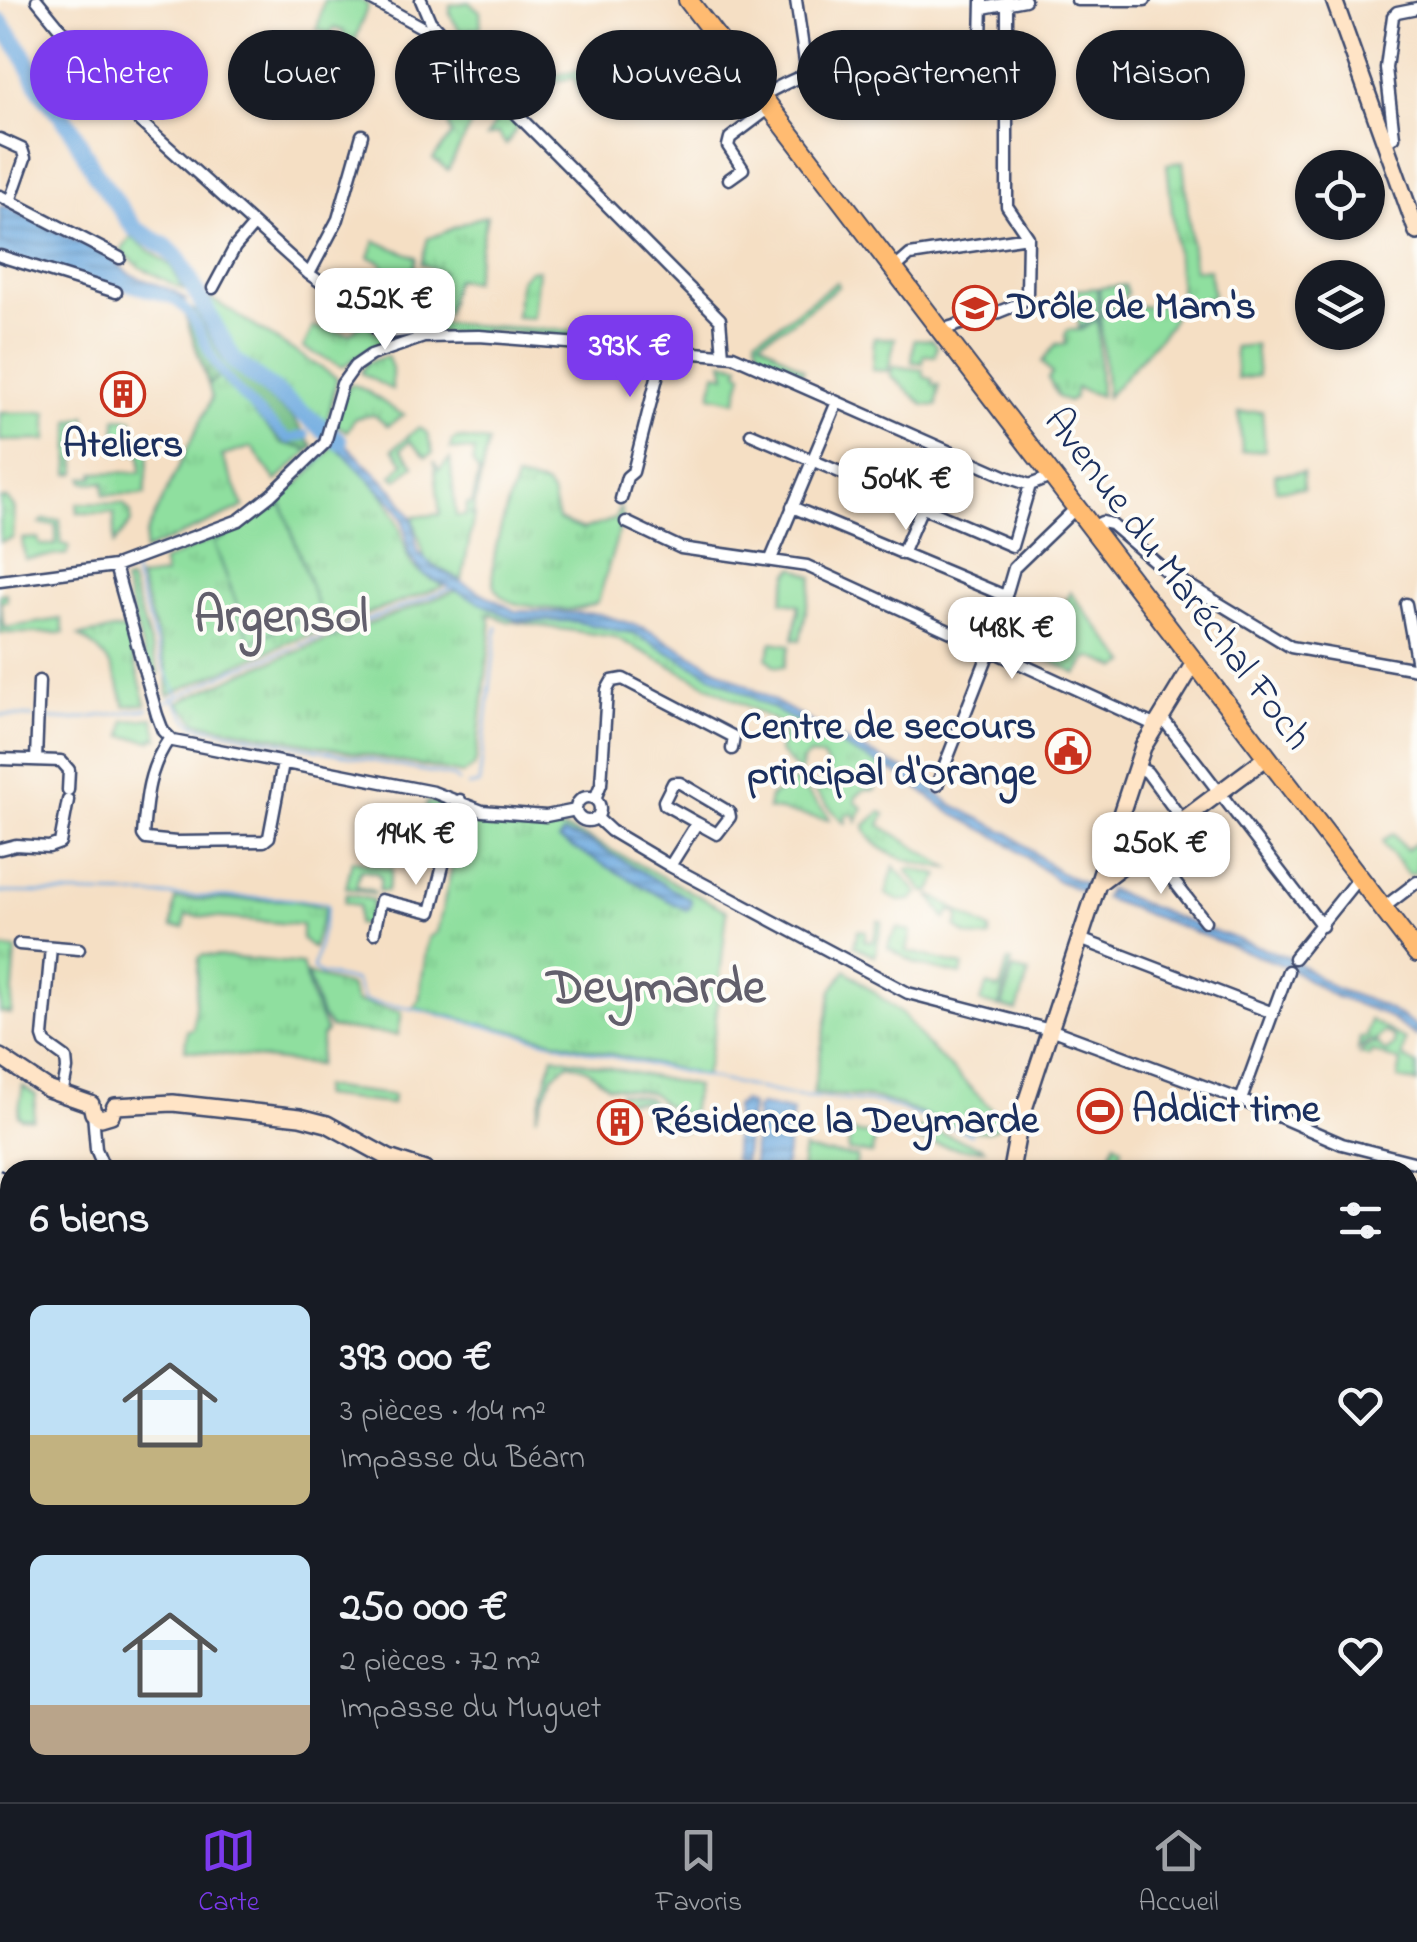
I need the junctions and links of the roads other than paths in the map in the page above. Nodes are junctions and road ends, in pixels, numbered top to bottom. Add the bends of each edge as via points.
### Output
1 (38, 0) edge
2 (372, 0) edge
3 (421, 0) edge
4 (688, 0) edge
5 (796, 0) edge
6 (1025, 0) edge
7 (1077, 0) edge
8 (1145, 0) edge
9 (1334, 0) edge
10 (1007, 1) edge
11 (982, 4) edge
12 (1417, 8) edge
13 (427, 25) junction
14 (711, 30) edge
15 (800, 30) edge
16 (981, 30) edge
17 (777, 115) edge
18 (748, 120) edge
19 (362, 135) dead end
20 (0, 140) edge
21 (1385, 143) junction
22 (729, 179) dead end
23 (3, 198) edge
24 (253, 226) junction
25 (1417, 232) edge
26 (1028, 236) junction
27 (0, 256) edge
28 (120, 258) dead end
29 (894, 269) junction
30 (309, 274) junction
31 (213, 288) dead end
32 (116, 292) dead end
33 (941, 330) junction
34 (424, 337) junction
35 (664, 350) junction
36 (722, 355) junction
37 (837, 402) junction
38 (751, 434) dead end
39 (946, 451) junction
40 (812, 461) junction
41 (1053, 476) junction
42 (1030, 485) junction
43 (621, 498) dead end
44 (792, 507) junction
45 (1077, 508) junction
46 (922, 509) junction
47 (626, 522) dead end
48 (1092, 527) junction
49 (902, 554) junction
50 (771, 559) junction
51 (115, 566) junction
52 (0, 581) edge
53 (1005, 596) junction
54 (1406, 604) dead end
55 (990, 650) junction
56 (1194, 663) junction
57 (1417, 667) edge
58 (39, 680) dead end
59 (1157, 720) junction
60 (169, 739) junction
61 (732, 749) dead end
62 (1267, 757) junction
63 (0, 759) edge
64 (36, 760) junction
65 (283, 763) junction
66 (1138, 767) junction
67 (937, 786) dead end
68 (1220, 793) junction
69 (595, 799) junction
70 (460, 800) junction
71 (576, 810) junction
72 (597, 818) junction
73 (1183, 821) junction
74 (697, 823) junction
75 (1148, 848) junction
76 (0, 850) edge
77 (670, 866) junction
78 (1359, 877) junction
79 (1102, 878) junction
80 (1417, 882) edge
81 (1383, 908) junction
82 (431, 912) junction
83 (1205, 921) dead end
84 (429, 925) dead end
85 (1322, 926) junction
86 (374, 932) dead end
87 (1080, 939) junction
88 (18, 944) dead end
89 (51, 947) junction
90 (79, 949) dead end
91 (1417, 953) edge
92 (1294, 958) dead end
93 (1288, 971) dead end
94 (1273, 1013) junction
95 (1048, 1030) junction
96 (0, 1056) edge
97 (62, 1095) junction
98 (1240, 1100) junction
99 (102, 1110) junction
100 (101, 1160) edge
101 (395, 1160) edge
102 (1013, 1160) edge
103 (1409, 1160) edge

1 - 24 street via 125,108
2 - 13 street
3 - 13 street
4 - 14 main road, Avenue du Maréchal Foch
5 - 15 street
6 - 10 street
7 - 8 street
9 - 21 street
10 - 11 street
10 - 26 street via 1007,206
11 - 16 street
12 - 21 street via 1393,16 1386,68 1394,137
13 - 36 street via 720,319
17 - 29 main road, Avenue du Maréchal Foch
18 - 22 street via 730,138 743,169
19 - 30 street via 338,219
20 - 23 street via 22,149 25,158
21 - 25 street
23 - 28 street
24 - 30 street
24 - 31 street
26 - 29 street via 910,256
26 - 33 street via 1024,300
27 - 32 street
29 - 33 main road, Avenue du Maréchal Foch
30 - 34 street via 383,333 413,330
33 - 41 main road, Avenue du Maréchal Foch
34 - 35 street
34 - 51 street via 371,355 348,374 325,443 239,520
35 - 36 street
35 - 43 street
36 - 37 street
37 - 39 street
37 - 40 street
38 - 40 street
39 - 42 street
39 - 46 street
40 - 44 street
40 - 46 street
41 - 42 street
41 - 45 main road, Avenue du Maréchal Foch
42 - 46 street via 1012,546
44 - 49 street
44 - 50 street
45 - 48 main road, Avenue du Maréchal Foch
45 - 53 street via 1014,568
46 - 49 street
47 - 50 street via 681,548
48 - 56 main road, Avenue du Maréchal Foch
48 - 57 street via 1111,524 1167,572 1291,646
49 - 53 street
50 - 55 street via 845,581
51 - 52 street
51 - 60 street
53 - 55 street
54 - 57 street
55 - 59 street
55 - 67 street
56 - 59 street
56 - 62 main road, Avenue du Maréchal Foch
58 - 64 street
59 - 66 street
59 - 68 street
60 - 65 street
60 - 65 street via 154,761 146,839 264,841
61 - 69 street via 734,737 623,679 612,680
62 - 68 street
62 - 78 main road, Avenue du Maréchal Foch
63 - 64 street
64 - 76 street via 66,765 60,843
65 - 70 street
66 - 73 street
66 - 79 street
68 - 73 street
68 - 85 street
69 - 71 street via 581,800
69 - 72 street
70 - 71 street via 482,811 524,815
70 - 82 street
71 - 72 street via 586,821
72 - 77 street
73 - 75 street
74 - 74 street via 665,806 673,783 729,812 717,834
74 - 77 street
75 - 79 street
75 - 83 street
77 - 95 street via 908,994
78 - 81 main road, Avenue du Maréchal Foch
78 - 85 street
79 - 87 street
80 - 81 street
81 - 91 main road, Avenue du Maréchal Foch
82 - 84 street
82 - 86 street via 381,900
85 - 92 street
87 - 94 street
87 - 95 street
88 - 89 street
89 - 90 street
89 - 97 street via 43,1037 66,1058
93 - 94 street
94 - 98 street
95 - 98 street
95 - 102 street
96 - 97 street
97 - 99 street
98 - 103 street via 1342,1144
99 - 100 street via 94,1136
99 - 101 street via 180,1104 300,1117

